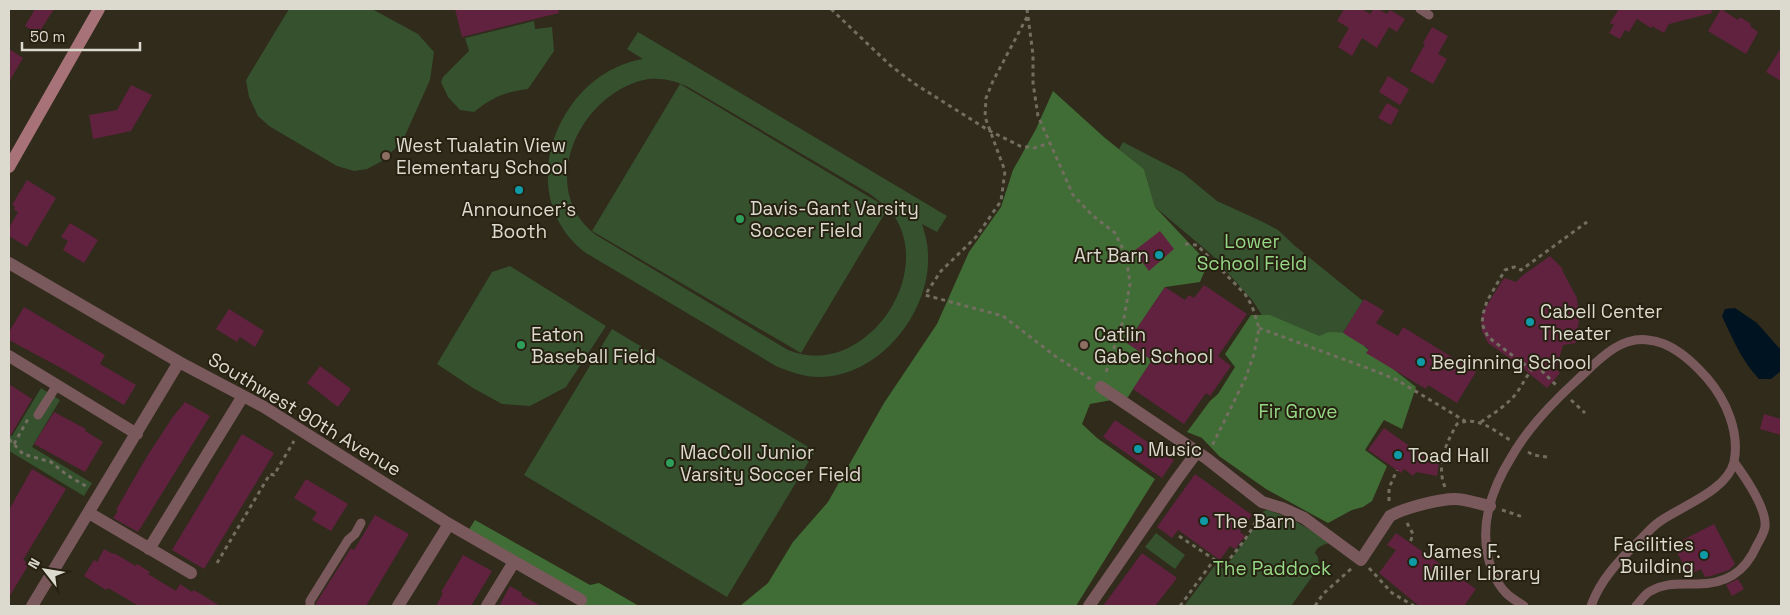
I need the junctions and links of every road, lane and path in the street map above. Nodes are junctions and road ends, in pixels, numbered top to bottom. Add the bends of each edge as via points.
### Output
1 (99, 9) edge
2 (831, 9) edge
3 (1027, 9) edge
4 (1420, 9) edge
5 (1430, 14) dead end
6 (1027, 16) junction
7 (992, 132) junction
8 (1050, 143) junction
9 (9, 167) edge
10 (1587, 222) dead end
11 (1185, 244) dead end
12 (9, 263) edge
13 (1259, 328) junction
14 (9, 356) edge
15 (179, 362) junction
16 (1532, 370) junction
17 (1552, 381) dead end
18 (56, 385) junction
19 (1101, 387) junction
20 (1564, 392) junction
21 (243, 396) junction
22 (1586, 413) dead end
23 (38, 415) joint
24 (1465, 421) junction
25 (1481, 422) junction
26 (301, 430) junction
27 (137, 434) junction
28 (9, 438) edge
29 (14, 444) junction
30 (1519, 445) junction
31 (1202, 455) junction
32 (1547, 457) dead end
33 (1734, 462) junction
34 (1397, 470) dead end
35 (100, 495) junction
36 (1455, 499) junction
37 (1490, 506) junction
38 (1396, 512) junction
39 (89, 513) junction
40 (1258, 514) dead end
41 (1524, 517) dead end
42 (361, 523) dead end
43 (448, 524) junction
44 (1178, 536) dead end
45 (1410, 543) dead end
46 (150, 548) junction
47 (1214, 560) junction
48 (1361, 560) junction
49 (514, 562) junction
50 (217, 563) dead end
51 (191, 573) dead end
52 (581, 600) dead end
53 (32, 606) edge
54 (310, 606) edge
55 (398, 606) edge
56 (487, 606) edge
57 (1089, 606) edge
58 (1180, 606) edge
59 (1315, 606) edge
60 (1414, 606) edge
61 (1524, 606) edge
62 (1591, 606) edge
63 (1636, 606) edge

1 - 9 street
2 - 7 path via 891,66
3 - 6 path
4 - 5 lane
6 - 7 path via 986,98 986,117
6 - 8 path via 1038,116
7 - 8 path via 1020,146 1034,148
7 - 19 path via 1005,171 1001,201 976,238 941,271 925,295 1003,316
8 - 19 path via 1073,195 1115,233 1126,255 1130,284 1124,318
10 - 16 path via 1522,270 1514,266 1505,270 1487,301 1482,324 1488,337
11 - 13 path via 1197,244 1245,294
12 - 15 street, Southwest 90th Avenue
13 - 24 path via 1397,380
13 - 31 path via 1246,377
14 - 18 street
15 - 21 street, Southwest 90th Avenue
15 - 27 street
16 - 17 path via 1536,365
16 - 25 path via 1518,392
18 - 23 lane
18 - 27 street
19 - 31 street
20 - 22 path
20 - 30 lane
20 - 33 lane via 1609,351 1626,342 1647,339 1660,342 1684,356 1713,384 1731,421
21 - 26 street, Southwest 90th Avenue
21 - 46 street
23 - 29 path via 29,417
24 - 25 path
24 - 36 path via 1457,424 1449,437 1441,471 1447,491
25 - 30 path
26 - 43 street, Southwest 90th Avenue
26 - 50 path via 274,476 270,474
27 - 35 street
28 - 29 path
29 - 35 path via 23,454 51,462
30 - 32 path via 1532,455
30 - 37 lane via 1497,485
31 - 48 street via 1262,502 1304,518
31 - 57 street via 1176,479
33 - 62 lane via 1718,486 1658,522 1623,556 1606,577
33 - 63 lane via 1764,516 1765,528 1751,559 1737,574 1696,585 1670,584 1648,592
34 - 38 path via 1389,488 1390,506
35 - 39 street
36 - 37 street
36 - 38 street
37 - 41 path
37 - 61 lane via 1486,519 1487,556 1495,578 1505,592
38 - 45 path via 1410,527 1413,534
38 - 48 street
39 - 46 street
39 - 53 street
40 - 47 path via 1250,531 1224,566
42 - 54 lane via 314,594
43 - 49 street, Southwest 90th Avenue
43 - 55 street
44 - 47 path
46 - 51 street
47 - 58 path
48 - 59 path via 1323,594
48 - 60 path via 1392,593
49 - 52 street, Southwest 90th Avenue
49 - 56 street

